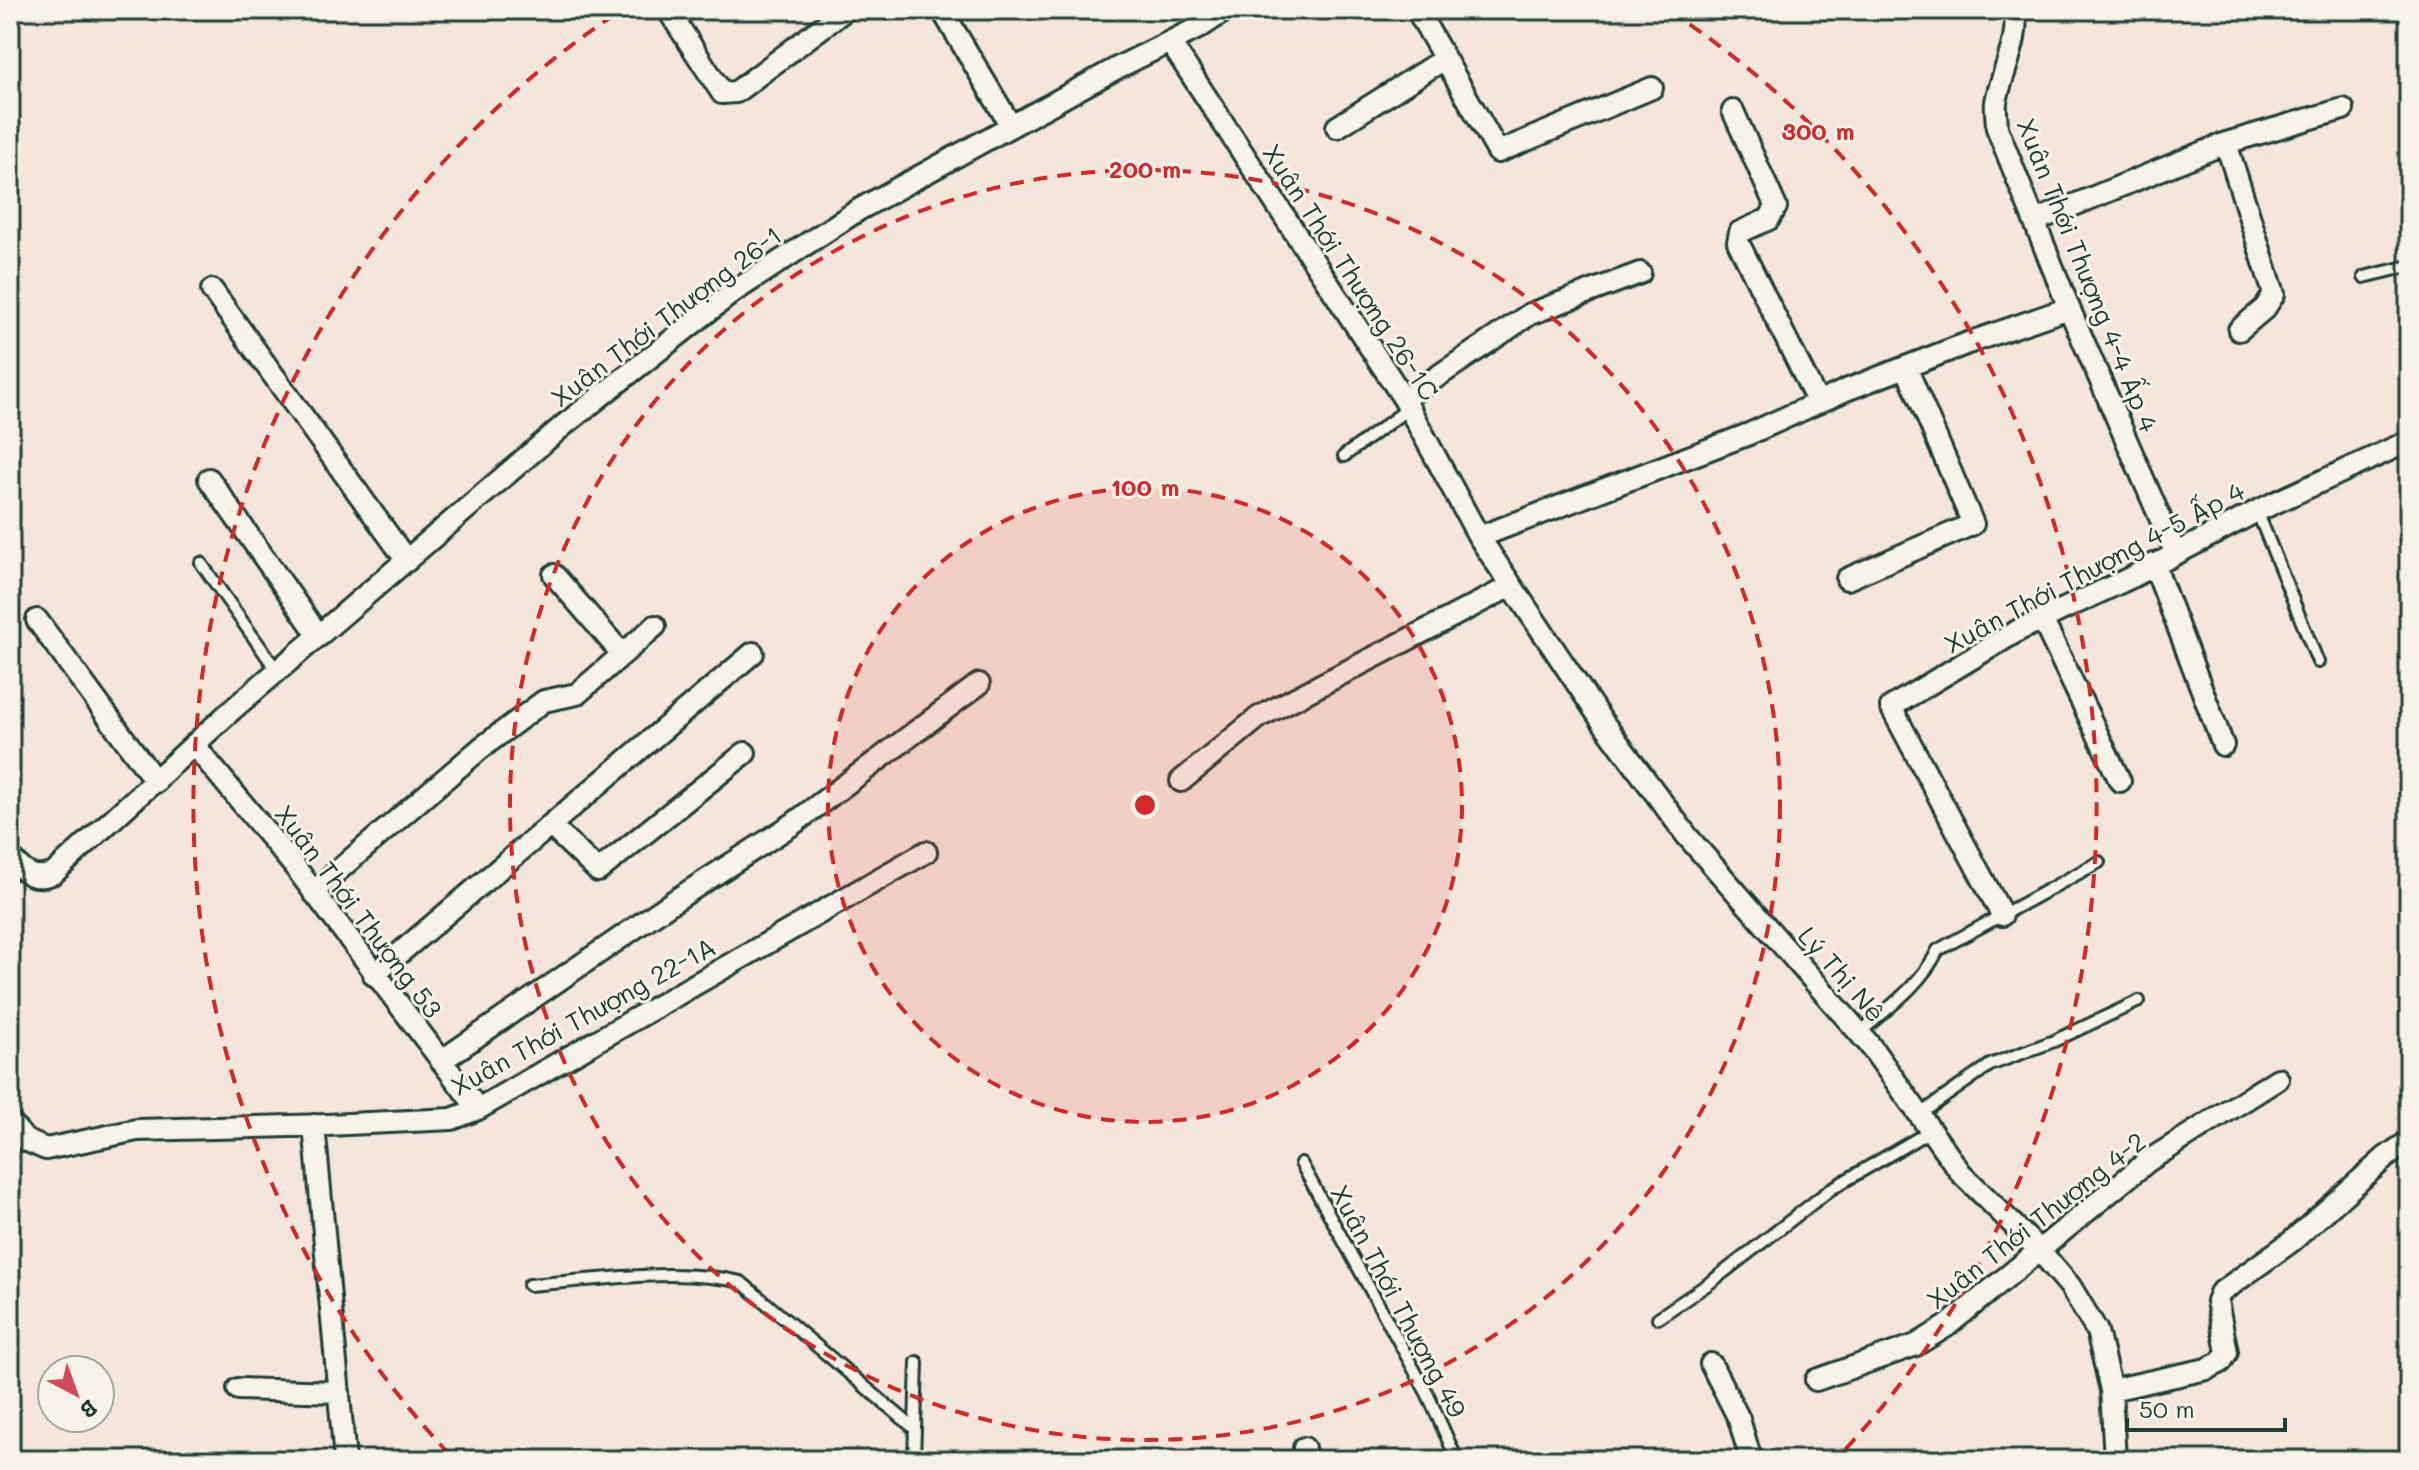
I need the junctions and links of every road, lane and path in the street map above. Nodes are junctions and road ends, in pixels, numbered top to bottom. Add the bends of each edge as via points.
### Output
1 (668, 10) edge
2 (845, 10) edge
3 (942, 10) edge
4 (1226, 10) edge
5 (1417, 10) edge
6 (2013, 10) edge
7 (1170, 42) junction
8 (1444, 59) junction
9 (1652, 88) dead end
10 (2343, 109) dead end
11 (1733, 111) dead end
12 (1011, 126) junction
13 (1337, 127) dead end
14 (2226, 143) junction
15 (2035, 221) junction
16 (2409, 266) edge
17 (1640, 273) dead end
18 (2364, 277) dead end
19 (212, 290) dead end
20 (2069, 308) junction
21 (2239, 330) dead end
22 (1906, 367) junction
23 (1406, 403) junction
24 (1818, 403) junction
25 (2409, 441) edge
26 (1344, 456) dead end
27 (209, 479) dead end
28 (2257, 511) junction
29 (1479, 537) junction
30 (2175, 552) junction
31 (407, 561) junction
32 (201, 563) dead end
33 (2154, 564) junction
34 (554, 575) dead end
35 (1847, 579) dead end
36 (1511, 586) junction
37 (2042, 619) junction
38 (37, 620) dead end
39 (655, 626) dead end
40 (319, 636) junction
41 (753, 653) dead end
42 (622, 654) junction
43 (2318, 662) dead end
44 (278, 672) junction
45 (979, 684) dead end
46 (2223, 745) dead end
47 (195, 746) junction
48 (745, 753) dead end
49 (1181, 781) dead end
50 (2120, 781) dead end
51 (156, 782) junction
52 (551, 826) junction
53 (926, 852) dead end
54 (10, 857) edge
55 (2099, 862) dead end
56 (313, 892) junction
57 (2002, 915) junction
58 (374, 975) junction
59 (2139, 1001) dead end
60 (1859, 1033) junction
61 (441, 1061) junction
62 (2278, 1079) dead end
63 (478, 1109) junction
64 (10, 1122) edge
65 (1924, 1123) junction
66 (314, 1125) junction
67 (2409, 1141) edge
68 (1301, 1163) dead end
69 (2040, 1251) junction
70 (529, 1285) dead end
71 (1658, 1318) dead end
72 (917, 1362) dead end
73 (1711, 1364) dead end
74 (1816, 1380) dead end
75 (238, 1389) dead end
76 (2111, 1390) junction
77 (339, 1392) junction
78 (915, 1429) junction
79 (345, 1460) edge
80 (914, 1460) edge
81 (1457, 1460) edge
82 (1751, 1460) edge
83 (2115, 1460) edge

1 - 2 street via 722,93 736,92
3 - 12 street
4 - 7 street, Xuân Thới Thượng 26-1
5 - 8 street
6 - 15 street, Xuân Thới Thượng 4-4 Ấp 4 via 2016,18 1996,103 1997,128
7 - 12 street, Xuân Thới Thượng 26-1
7 - 23 street, Xuân Thới Thượng 26-1C
8 - 9 street via 1498,152
8 - 13 street
10 - 14 street
11 - 24 street via 1776,207 1769,219 1740,232 1738,242
12 - 31 street, Xuân Thới Thượng 26-1 via 860,209 733,292 564,425
14 - 15 street
14 - 21 street via 2274,294
15 - 20 street, Xuân Thới Thượng 4-4 Ấp 4
16 - 18 lane
17 - 23 street via 1530,314
19 - 31 street
20 - 22 street
20 - 30 street, Xuân Thới Thượng 4-4 Ấp 4
22 - 24 street
22 - 35 street via 1973,524
23 - 26 lane
23 - 29 street, Xuân Thới Thượng 26-1C
24 - 29 street
25 - 28 street, Xuân Thới Thượng 4-5 Ấp 4
27 - 40 street
28 - 30 street, Xuân Thới Thượng 4-5 Ấp 4
28 - 43 lane
29 - 36 street, Lý Thị Nê
30 - 33 street, Xuân Thới Thượng 4-5 Ấp 4
31 - 40 street, Xuân Thới Thượng 26-1
32 - 44 lane
33 - 37 street, Xuân Thới Thượng 4-5 Ấp 4
33 - 46 street
34 - 42 street
36 - 49 street via 1259,717
36 - 60 street, Lý Thị Nê via 1687,836
37 - 50 street
37 - 57 street, Xuân Thới Thượng 4-5 Ấp 4 via 1891,707
38 - 51 street
39 - 42 street
40 - 44 street, Xuân Thới Thượng 26-1
41 - 52 street
42 - 56 street via 577,694 544,701 481,748
44 - 47 street, Xuân Thới Thượng 26-1
45 - 61 street via 793,824
47 - 51 street, Xuân Thới Thượng 26-1
47 - 56 street, Xuân Thới Thượng 53
48 - 52 street via 598,871
51 - 54 street, Xuân Thới Thượng 26-1 via 54,873 26,875
52 - 58 street
53 - 63 street, Xuân Thới Thượng 22-1A
55 - 57 lane
56 - 58 street, Xuân Thới Thượng 53
57 - 60 lane via 1938,950 1909,990
58 - 61 street, Xuân Thới Thượng 53
59 - 65 lane via 1990,1065
60 - 65 street, Lý Thị Nê
61 - 63 street, Xuân Thới Thượng 53
62 - 69 street, Xuân Thới Thượng 4-2 via 2148,1161
63 - 66 street, Xuân Thới Thượng 22-1A via 452,1119
64 - 66 street, Xuân Thới Thượng 22-1A via 25,1140 46,1149 137,1130
65 - 69 street, Lý Thị Nê via 1961,1173
65 - 71 lane
66 - 77 street
67 - 76 street via 2292,1241 2220,1293 2227,1352 2221,1362
68 - 81 lane, Xuân Thới Thượng 49 via 1428,1395
69 - 74 street, Xuân Thới Thượng 4-2 via 1916,1345
69 - 76 street, Lý Thị Nê via 2070,1286 2097,1331
70 - 78 lane via 667,1276 741,1282
72 - 78 lane
73 - 82 street via 1739,1419
75 - 77 street
76 - 83 street, Lý Thị Nê
77 - 79 street
78 - 80 lane

